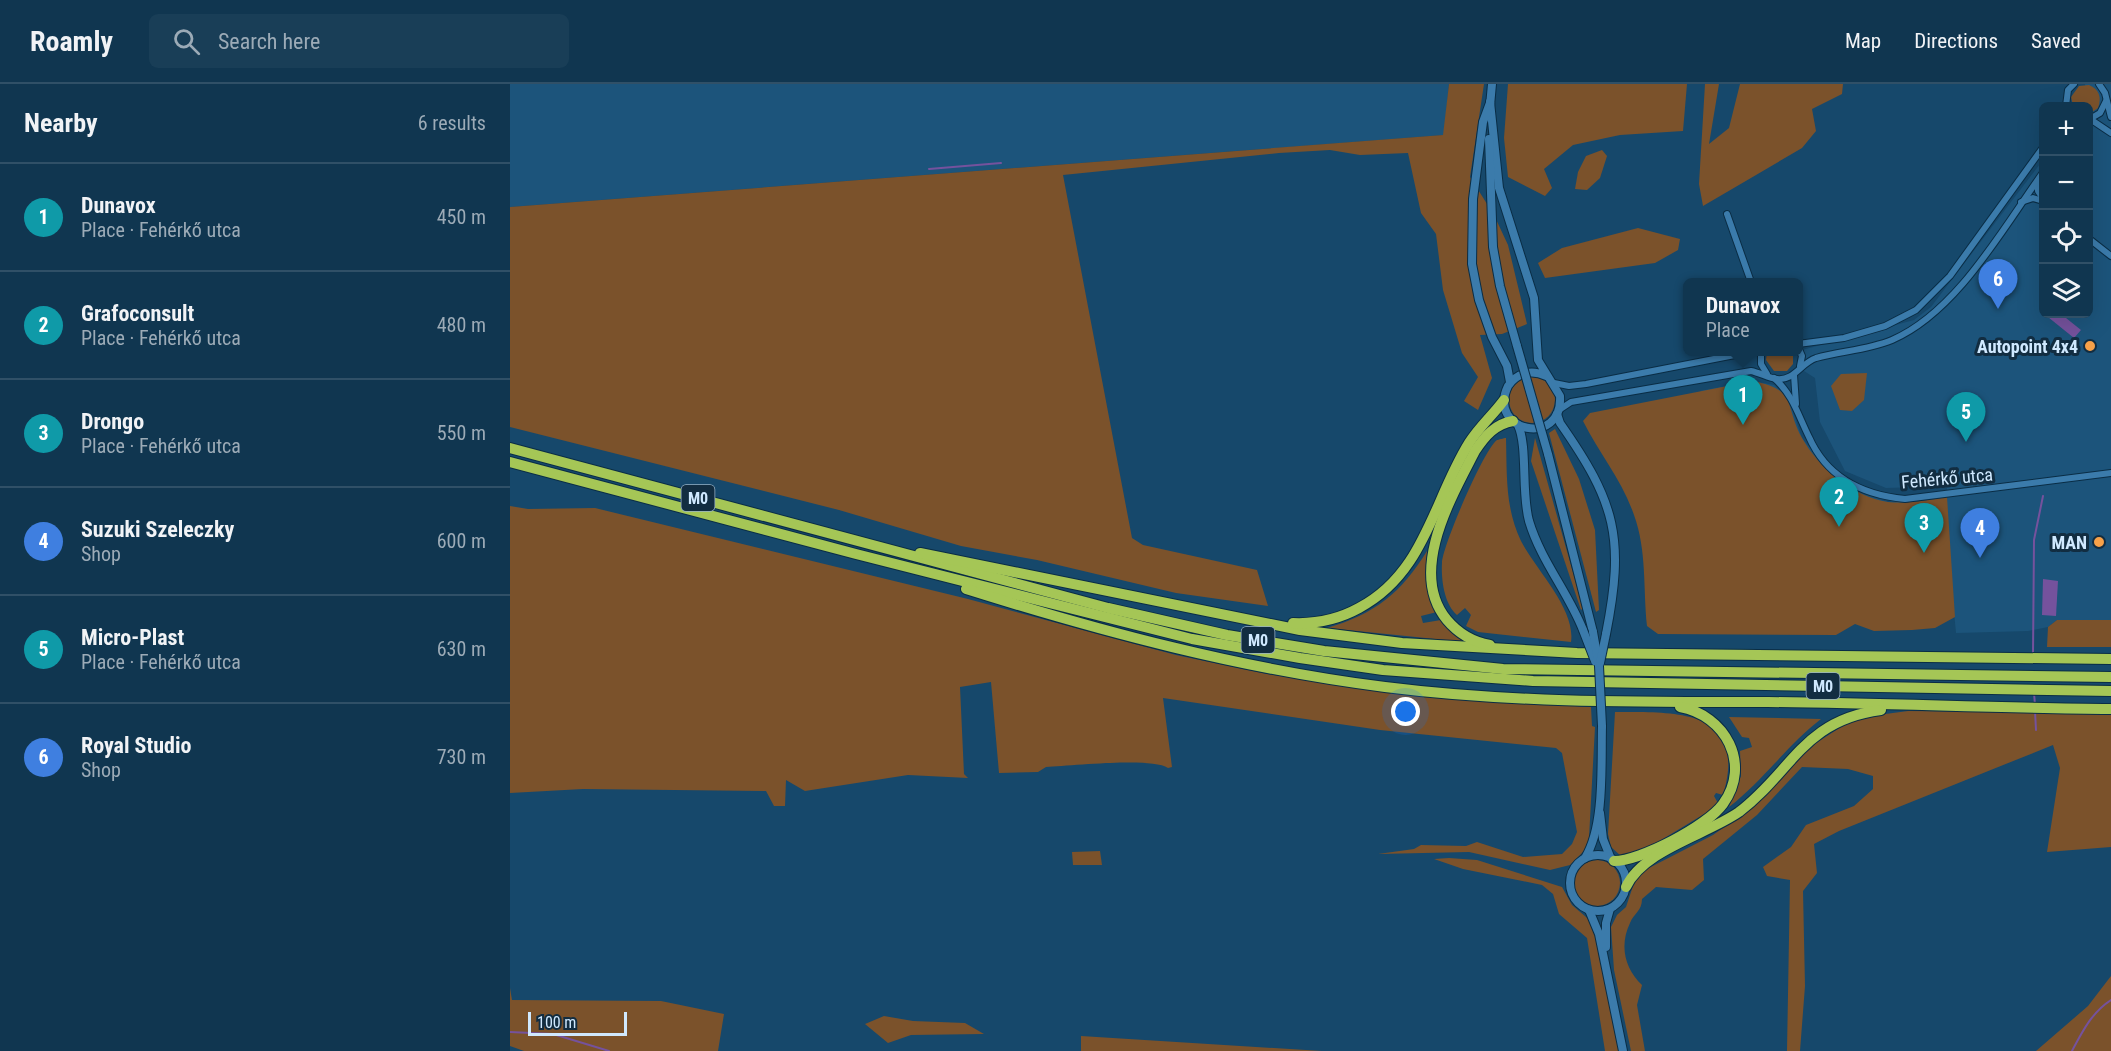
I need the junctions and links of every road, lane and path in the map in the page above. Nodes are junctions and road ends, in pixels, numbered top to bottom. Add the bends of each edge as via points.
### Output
1 (1492, 84) edge
2 (2099, 85) edge
3 (2071, 86) edge
4 (2106, 100) junction
5 (1490, 102) junction
6 (2068, 102) edge
7 (2093, 117) edge
8 (2111, 117) edge
9 (2093, 122) edge
10 (2111, 133) edge
11 (2039, 152) edge
12 (2039, 178) edge
13 (2039, 200) edge
14 (2021, 202) junction
15 (1726, 214) dead end
16 (2093, 242) edge
17 (2111, 256) edge
18 (1750, 278) edge
19 (1803, 345) edge
20 (1725, 356) edge
21 (1761, 356) edge
22 (1802, 356) edge
23 (1800, 366) junction
24 (1546, 375) junction
25 (1794, 375) junction
26 (1770, 376) junction
27 (1510, 382) junction
28 (1554, 383) junction
29 (1504, 400) junction
30 (1796, 405) junction
31 (1558, 412) junction
32 (1515, 423) junction
33 (510, 448) edge
34 (510, 462) edge
35 (2111, 473) edge
36 (887, 550) junction
37 (925, 571) junction
38 (1267, 623) junction
39 (1508, 650) junction
40 (2111, 659) edge
41 (1599, 666) junction
42 (2111, 677) edge
43 (2111, 691) edge
44 (1656, 703) junction
45 (1908, 706) junction
46 (2111, 709) edge
47 (1599, 804) junction
48 (1585, 858) junction
49 (1612, 860) junction
50 (1626, 887) junction
51 (1610, 909) junction
52 (1589, 910) junction
53 (1607, 966) junction
54 (1623, 1051) edge

1 - 5 main road
2 - 4 street
3 - 6 street
4 - 7 street
4 - 8 street
5 - 24 main road via 1499,188 1534,298 1538,360
5 - 27 main road via 1483,122 1473,200 1472,264 1479,300
5 - 41 main road, bridge via 1489,189 1500,286 1548,454
9 - 10 street
11 - 19 street via 1950,276 1916,309 1885,326
12 - 14 street
13 - 14 street
14 - 23 street via 1961,285 1924,322 1891,340
15 - 18 street
16 - 17 street
20 - 28 street via 1586,384
21 - 26 street via 1761,364
22 - 23 street
23 - 25 street
24 - 27 main road via 1524,373
24 - 28 main road
25 - 26 street via 1786,379
25 - 30 street
26 - 30 street via 1784,387
26 - 31 street via 1751,371 1571,402
27 - 29 main road
28 - 31 main road via 1560,396
29 - 32 main road via 1506,412
29 - 38 highway via 1468,444 1419,547 1392,584 1369,602 1337,617 1302,624
30 - 35 street, Fehérkő utca via 1809,439 1835,474 1853,487 1880,496 1905,499
31 - 32 main road via 1540,428
31 - 41 main road, bridge via 1560,423 1596,476 1611,518 1617,563
32 - 39 highway via 1496,427 1475,451 1437,536 1431,567 1435,598 1453,626 1471,639
32 - 41 main road, bridge via 1523,441 1523,485 1529,520 1544,560 1571,603
33 - 36 highway, M0
34 - 37 highway, M0
36 - 38 highway via 925,553
36 - 42 highway, M0 via 1183,626 1394,660 1503,669
37 - 43 highway, M0 via 1192,639 1429,675 1556,682
37 - 44 highway via 949,584 1088,626 1269,669 1479,697
38 - 39 highway via 1402,643
39 - 40 highway
41 - 47 main road, bridge
44 - 45 highway
44 - 49 highway via 1690,709 1719,726 1732,750 1733,784 1721,806 1705,821 1636,857
45 - 46 highway
45 - 50 highway via 1869,711 1828,727 1801,748 1738,812 1640,866
47 - 48 main road
47 - 49 main road via 1603,839
48 - 49 main road
48 - 52 main road via 1575,868 1570,884 1575,900
49 - 50 main road via 1623,870
50 - 51 main road
51 - 52 main road
51 - 53 main road via 1606,923
52 - 53 main road
53 - 54 main road

